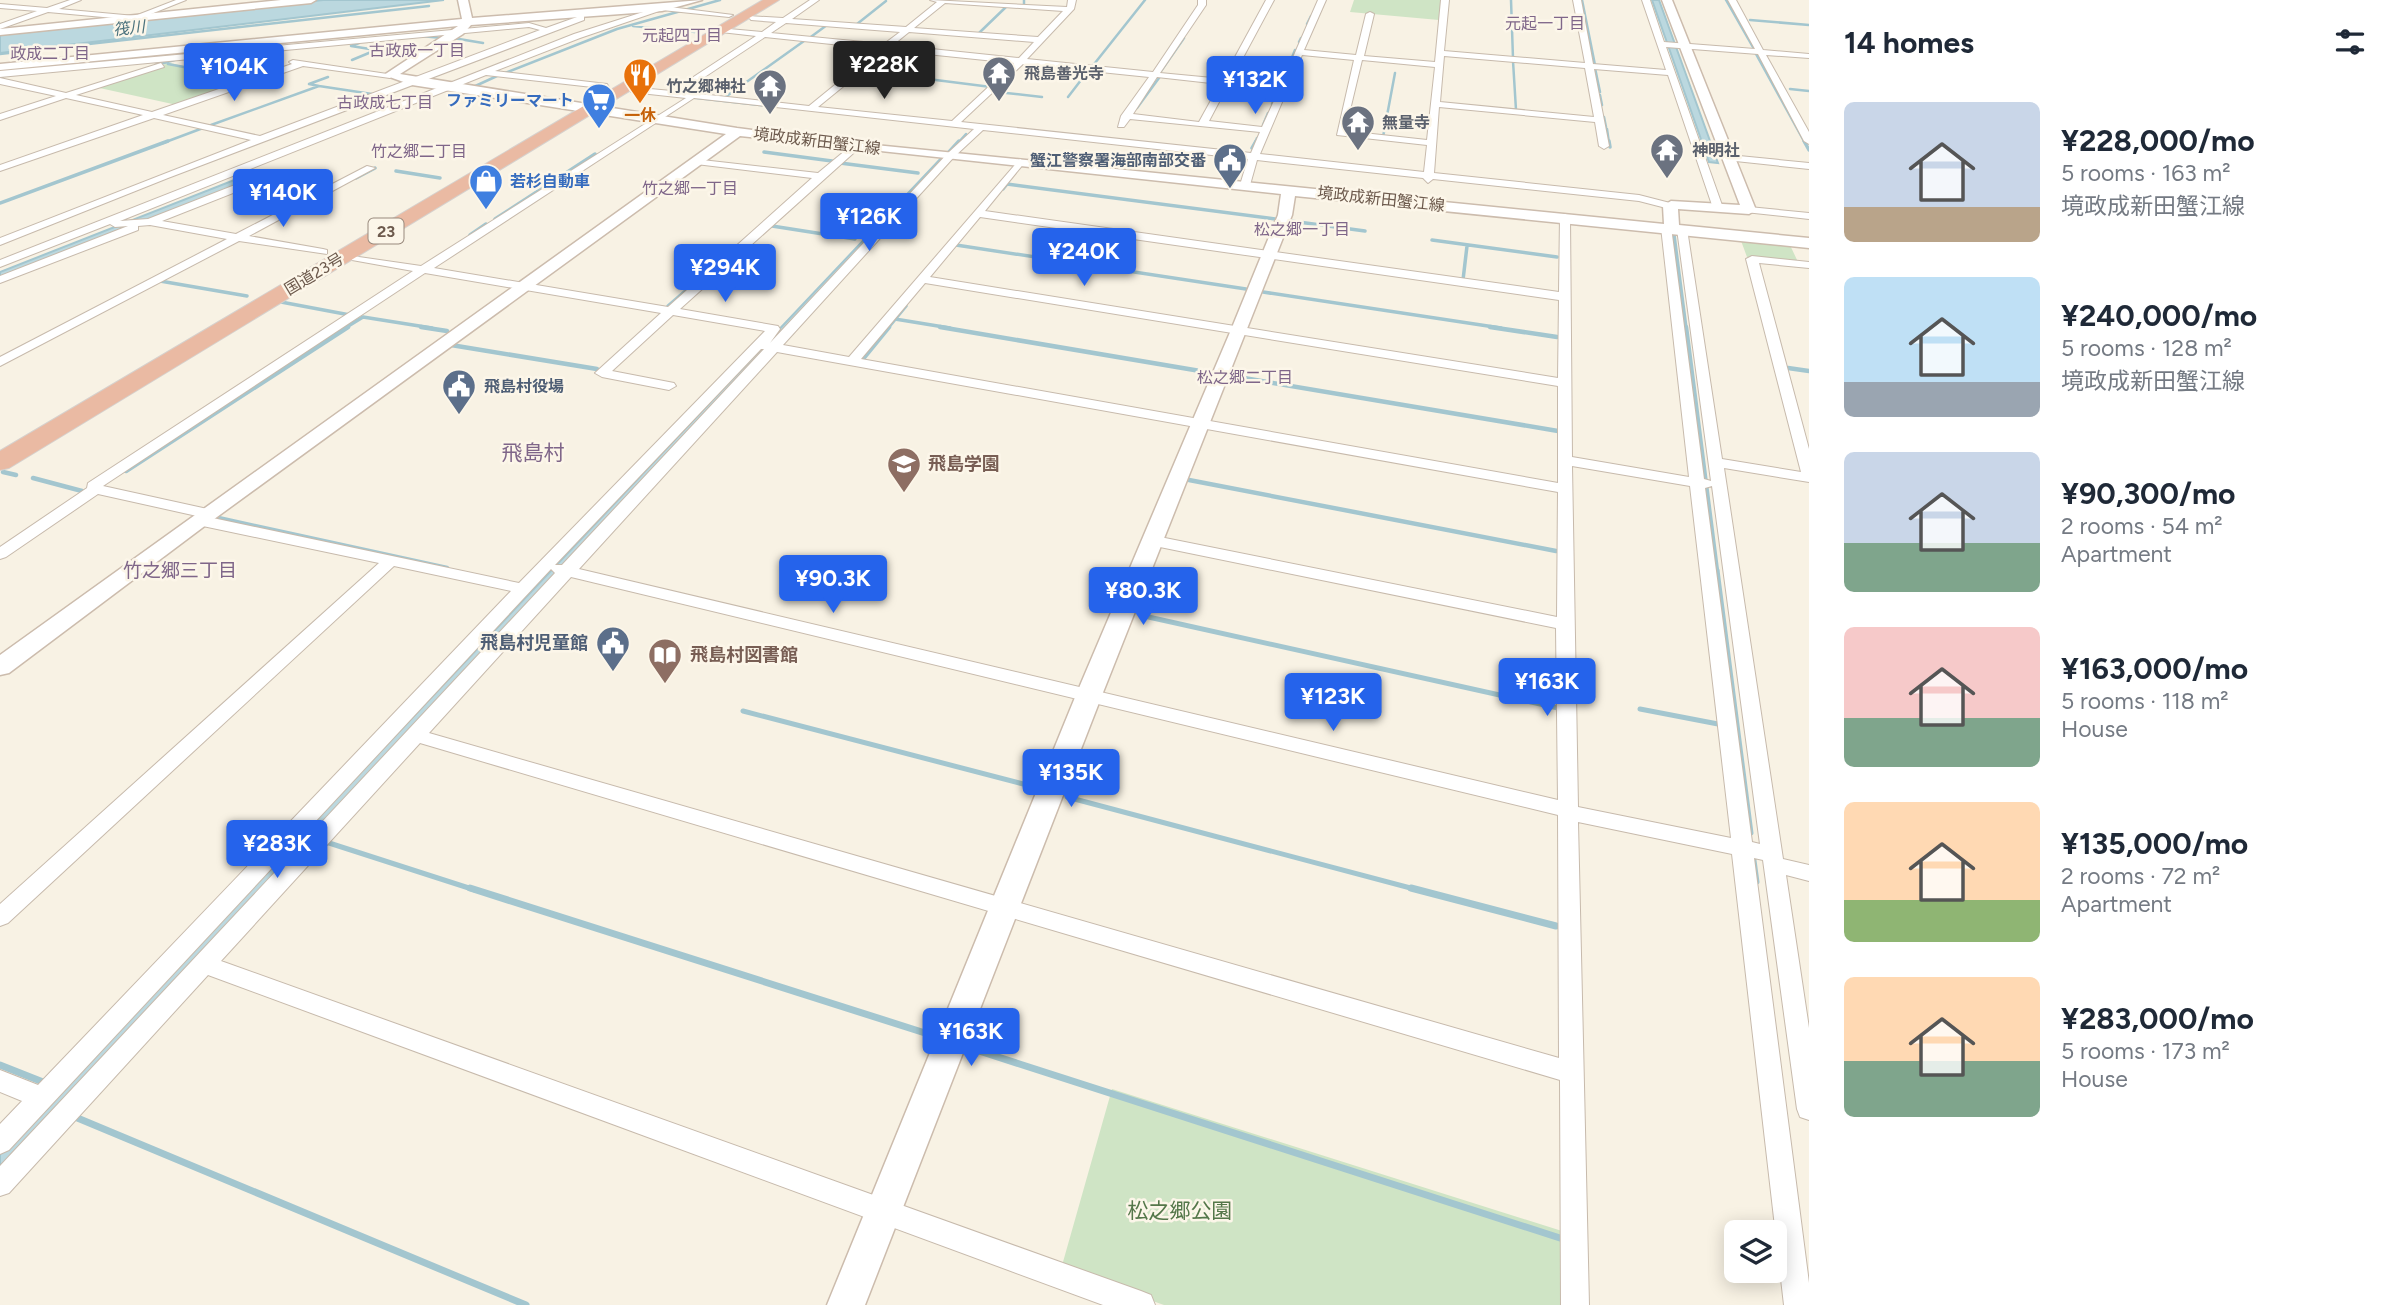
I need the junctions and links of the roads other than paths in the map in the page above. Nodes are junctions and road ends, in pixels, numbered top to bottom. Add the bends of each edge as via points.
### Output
1 (76, 0) edge
2 (182, 0) edge
3 (311, 0) edge
4 (463, 0) edge
5 (586, 0) edge
6 (697, 0) edge
7 (762, 0) edge
8 (772, 0) edge
9 (815, 0) edge
10 (934, 0) edge
11 (944, 0) edge
12 (1072, 0) edge
13 (1202, 0) edge
14 (1270, 0) edge
15 (1322, 0) edge
16 (1445, 0) edge
17 (1577, 0) edge
18 (1646, 0) edge
19 (1667, 0) edge
20 (1732, 0) edge
21 (0, 6) edge
22 (662, 8) junction
23 (1069, 9) junction
24 (47, 10) junction
25 (581, 13) junction
26 (1370, 15) dead end
27 (136, 18) junction
28 (751, 18) dead end
29 (784, 20) junction
30 (725, 23) junction
31 (464, 27) junction
32 (546, 29) junction
33 (910, 29) junction
34 (0, 30) edge
35 (762, 35) junction
36 (1041, 40) junction
37 (1662, 44) junction
38 (225, 45) junction
39 (1683, 46) junction
40 (886, 48) junction
41 (237, 52) junction
42 (1300, 52) junction
43 (1439, 52) junction
44 (1760, 52) junction
45 (182, 56) junction
46 (1809, 56) edge
47 (1359, 58) junction
48 (151, 59) junction
49 (1020, 62) junction
50 (303, 63) junction
51 (1438, 65) junction
52 (1590, 66) junction
53 (3, 69) edge
54 (108, 72) dead end
55 (485, 73) junction
56 (1670, 73) junction
57 (390, 75) junction
58 (1154, 76) junction
59 (0, 81) edge
60 (412, 81) junction
61 (1225, 83) junction
62 (449, 87) junction
63 (607, 87) dead end
64 (1284, 88) junction
65 (673, 94) junction
66 (63, 95) junction
67 (690, 99) junction
68 (1434, 104) junction
69 (585, 108) junction
70 (811, 108) junction
71 (0, 115) edge
72 (155, 115) junction
73 (657, 120) junction
74 (1600, 120) junction
75 (1203, 123) junction
76 (954, 124) junction
77 (979, 129) junction
78 (1266, 130) junction
79 (1806, 131) edge
80 (737, 132) junction
81 (261, 139) junction
82 (1809, 142) edge
83 (1430, 143) junction
84 (1604, 146) dead end
85 (855, 147) junction
86 (946, 155) junction
87 (1729, 158) junction
88 (1253, 159) junction
89 (696, 160) junction
90 (1020, 162) junction
91 (1809, 166) edge
92 (370, 168) dead end
93 (0, 169) edge
94 (272, 174) dead end
95 (820, 176) junction
96 (1428, 177) junction
97 (1245, 185) junction
98 (1289, 189) junction
99 (1670, 206) junction
100 (1718, 208) junction
101 (1749, 210) junction
102 (977, 213) junction
103 (1564, 217) junction
104 (1809, 218) edge
105 (113, 224) junction
106 (142, 224) junction
107 (1673, 228) junction
108 (238, 237) junction
109 (0, 242) edge
110 (1809, 243) edge
111 (323, 252) dead end
112 (1270, 255) junction
113 (356, 258) dead end
114 (0, 264) edge
115 (1809, 265) edge
116 (426, 270) junction
117 (922, 279) junction
118 (0, 280) edge
119 (521, 286) junction
120 (1566, 298) junction
121 (671, 311) junction
122 (774, 329) junction
123 (1240, 330) junction
124 (766, 346) junction
125 (853, 361) junction
126 (0, 362) edge
127 (1564, 383) junction
128 (669, 386) dead end
129 (1203, 424) junction
130 (664, 440) junction
131 (684, 443) junction
132 (0, 450) edge
133 (1565, 460) junction
134 (0, 462) edge
135 (1716, 462) junction
136 (1808, 470) edge
137 (1707, 484) junction
138 (95, 489) junction
139 (1565, 489) junction
140 (203, 516) junction
141 (1155, 541) junction
142 (0, 554) edge
143 (391, 561) junction
144 (545, 566) junction
145 (568, 571) junction
146 (524, 589) junction
147 (1565, 624) junction
148 (0, 667) edge
149 (1089, 695) junction
150 (415, 735) junction
151 (1569, 811) junction
152 (1759, 853) junction
153 (1809, 873) edge
154 (1007, 905) junction
155 (0, 917) edge
156 (204, 964) junction
157 (1573, 1073) junction
158 (0, 1081) edge
159 (41, 1098) junction
160 (1809, 1109) edge
161 (0, 1142) edge
162 (0, 1184) edge
163 (884, 1211) junction
164 (846, 1305) edge
165 (1141, 1305) edge
166 (1575, 1305) edge
167 (1798, 1305) edge

1 - 24 street
2 - 27 street
3 - 27 street
4 - 31 street
5 - 25 street
6 - 22 street
7 - 69 highway, 国道23号 / 23
8 - 30 highway, 国道23号 / 23
9 - 29 street
10 - 11 street
11 - 23 street
11 - 33 street
12 - 23 street
13 - 58 street
14 - 61 street
15 - 42 street
16 - 43 street
17 - 52 street
18 - 37 street
19 - 39 street
20 - 44 street
21 - 24 street
22 - 25 street
22 - 30 street
22 - 55 street
23 - 36 street
24 - 27 street
24 - 34 street
25 - 31 street
25 - 32 street via 581,18
26 - 47 street
27 - 34 street
28 - 29 street
29 - 33 street
29 - 35 street
30 - 35 street
30 - 69 highway, 国道23号 / 23
31 - 32 street via 529,25
31 - 38 street
31 - 41 street
31 - 57 street
32 - 60 street
33 - 36 street
33 - 40 street
35 - 40 street
35 - 65 street
36 - 49 street
37 - 39 street
37 - 56 street
38 - 41 street
38 - 53 street
39 - 44 street
39 - 87 street
40 - 49 street
40 - 70 street
41 - 45 street
41 - 50 street
42 - 47 street
42 - 64 street
43 - 51 street
43 - 52 street
44 - 46 street
44 - 79 street
45 - 48 street
45 - 66 street
47 - 51 street
47 - 83 street via 1340,134
48 - 53 street
48 - 54 street
49 - 58 street
49 - 76 street
50 - 57 street
50 - 72 street
51 - 68 street
52 - 56 street
52 - 74 street
55 - 62 street
55 - 63 street
56 - 100 street
57 - 60 street, 境政成新田蟹江線
58 - 61 street
58 - 75 street via 1123,121
59 - 66 street
60 - 62 street, 境政成新田蟹江線
60 - 81 street
61 - 64 street
61 - 75 street
62 - 69 street, 境政成新田蟹江線
62 - 105 street
64 - 78 street
65 - 67 street via 631,91
65 - 70 street
66 - 71 street
66 - 72 street
67 - 73 street
67 - 77 street
68 - 74 street
68 - 83 street
69 - 73 street, 境政成新田蟹江線
69 - 132 highway, 国道23号 / 23
69 - 134 highway, 国道23号 / 23
70 - 76 street
72 - 81 street
72 - 93 street
73 - 80 street, 境政成新田蟹江線
73 - 116 street
74 - 84 street
75 - 78 street
76 - 77 street
77 - 86 street
77 - 88 street
78 - 88 street
79 - 82 street
80 - 85 street, 境政成新田蟹江線
80 - 89 street
81 - 109 street
83 - 96 street
85 - 86 street, 境政成新田蟹江線
85 - 95 street
86 - 90 street, 境政成新田蟹江線
86 - 122 street
86 - 124 street
87 - 91 street
87 - 101 street
88 - 96 street
88 - 97 street
89 - 95 street
89 - 119 street
90 - 97 street, 境政成新田蟹江線
90 - 102 street
92 - 108 street
94 - 106 street
95 - 121 street
96 - 99 street via 1639,198
97 - 98 street, 境政成新田蟹江線
98 - 103 street, 境政成新田蟹江線
98 - 112 street
99 - 100 street
99 - 107 street
100 - 101 street
101 - 104 street via 1776,213 1779,218
102 - 112 street
102 - 117 street
103 - 107 street, 境政成新田蟹江線
103 - 120 street
105 - 106 street
105 - 114 street
106 - 108 street
106 - 118 street
107 - 110 street, 境政成新田蟹江線
107 - 135 street
107 - 137 street
108 - 111 street
108 - 126 street
112 - 120 street
112 - 123 street
113 - 116 street
115 - 136 street via 1752,259
116 - 119 street
116 - 138 street via 93,486
117 - 123 street
117 - 125 street
119 - 121 street
119 - 140 street
120 - 127 street
121 - 122 street
121 - 128 street via 602,373
122 - 124 street
123 - 127 street
123 - 129 street
124 - 125 street
124 - 130 street
124 - 131 street
125 - 129 street
127 - 133 street
129 - 139 street
129 - 141 street
130 - 131 street
130 - 144 street
131 - 145 street
133 - 137 street
133 - 139 street
135 - 136 street
135 - 137 street
137 - 152 street
137 - 152 street
138 - 140 street
138 - 142 street
139 - 147 street
140 - 143 street
140 - 148 street
141 - 147 street
141 - 149 street
143 - 146 street
143 - 155 street
144 - 145 street
144 - 146 street
145 - 149 street
145 - 150 street
146 - 159 street
147 - 151 street
149 - 151 street
149 - 154 street
150 - 154 street
150 - 156 street
151 - 152 street
151 - 157 street
152 - 153 street
152 - 160 street
152 - 167 street
154 - 157 street
154 - 163 street
156 - 162 street
156 - 163 street
157 - 166 street
158 - 159 street
159 - 161 street
163 - 164 street
163 - 165 street

